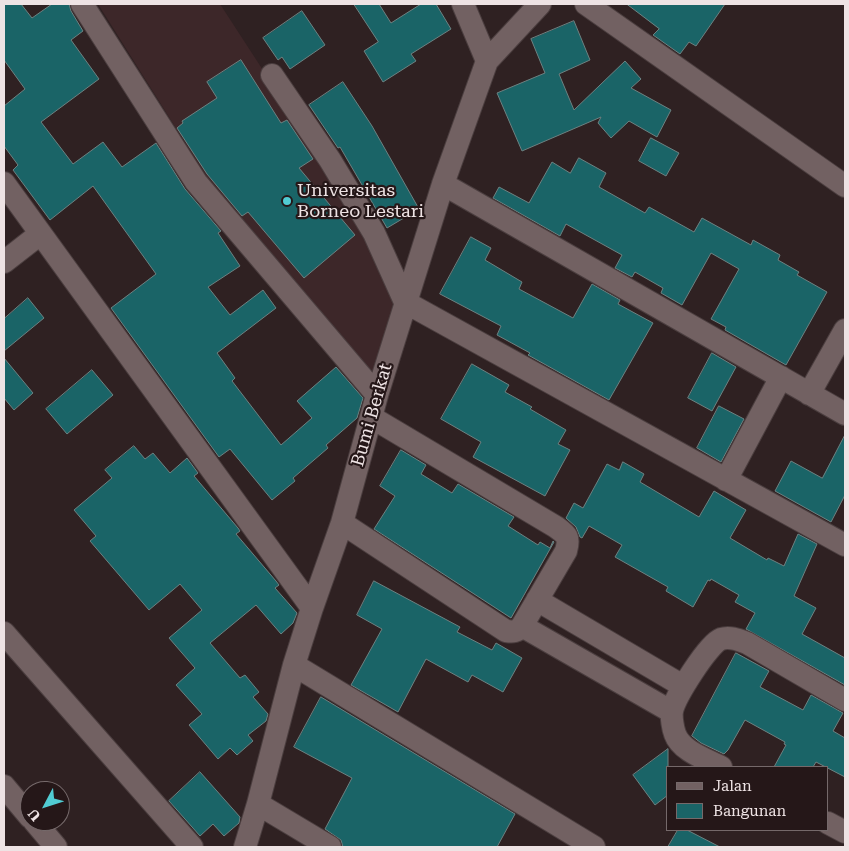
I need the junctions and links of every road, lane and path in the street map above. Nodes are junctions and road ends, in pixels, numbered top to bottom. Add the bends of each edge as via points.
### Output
1 (82, 4) edge
2 (463, 4) edge
3 (540, 4) edge
4 (586, 4) edge
5 (487, 61) junction
6 (272, 75) dead end
7 (4, 183) edge
8 (442, 184) junction
9 (845, 186) edge
10 (40, 234) junction
11 (4, 262) edge
12 (405, 302) junction
13 (845, 330) edge
14 (781, 377) junction
15 (810, 394) junction
16 (377, 395) junction
17 (845, 414) edge
18 (371, 417) junction
19 (726, 480) junction
20 (342, 523) junction
21 (845, 545) edge
22 (538, 600) junction
23 (312, 608) junction
24 (522, 626) junction
25 (4, 633) edge
26 (294, 665) junction
27 (684, 686) junction
28 (845, 700) edge
29 (672, 712) junction
30 (719, 766) edge
31 (4, 786) edge
32 (258, 804) junction
33 (20, 805) edge
34 (829, 824) edge
35 (42, 831) edge
36 (845, 832) edge
37 (56, 847) edge
38 (192, 847) edge
39 (244, 847) edge
40 (330, 847) edge
41 (594, 847) edge

1 - 16 street via 196,182
2 - 5 street
3 - 5 street, Bumi Berkat
4 - 9 street
5 - 8 street, Bumi Berkat
6 - 12 street via 330,160 374,233
7 - 10 street
8 - 12 street, Bumi Berkat
8 - 14 street
10 - 11 street
10 - 23 street
12 - 16 street, Bumi Berkat
12 - 19 street
13 - 15 street
14 - 15 street
14 - 19 street
15 - 17 street
16 - 18 street, Bumi Berkat
18 - 20 street, Bumi Berkat
18 - 22 street via 566,534 569,542 566,551
19 - 21 street
20 - 23 street, Bumi Berkat
20 - 24 street via 506,631 512,632
22 - 24 street
22 - 27 street
23 - 26 street, Bumi Berkat
24 - 29 street
25 - 38 street
26 - 32 street, Bumi Berkat
26 - 41 street
27 - 28 street via 720,639 733,638
27 - 29 street
29 - 30 street via 675,734 681,743
31 - 33 street
32 - 39 street, Bumi Berkat
32 - 40 street
34 - 36 street
35 - 37 street

